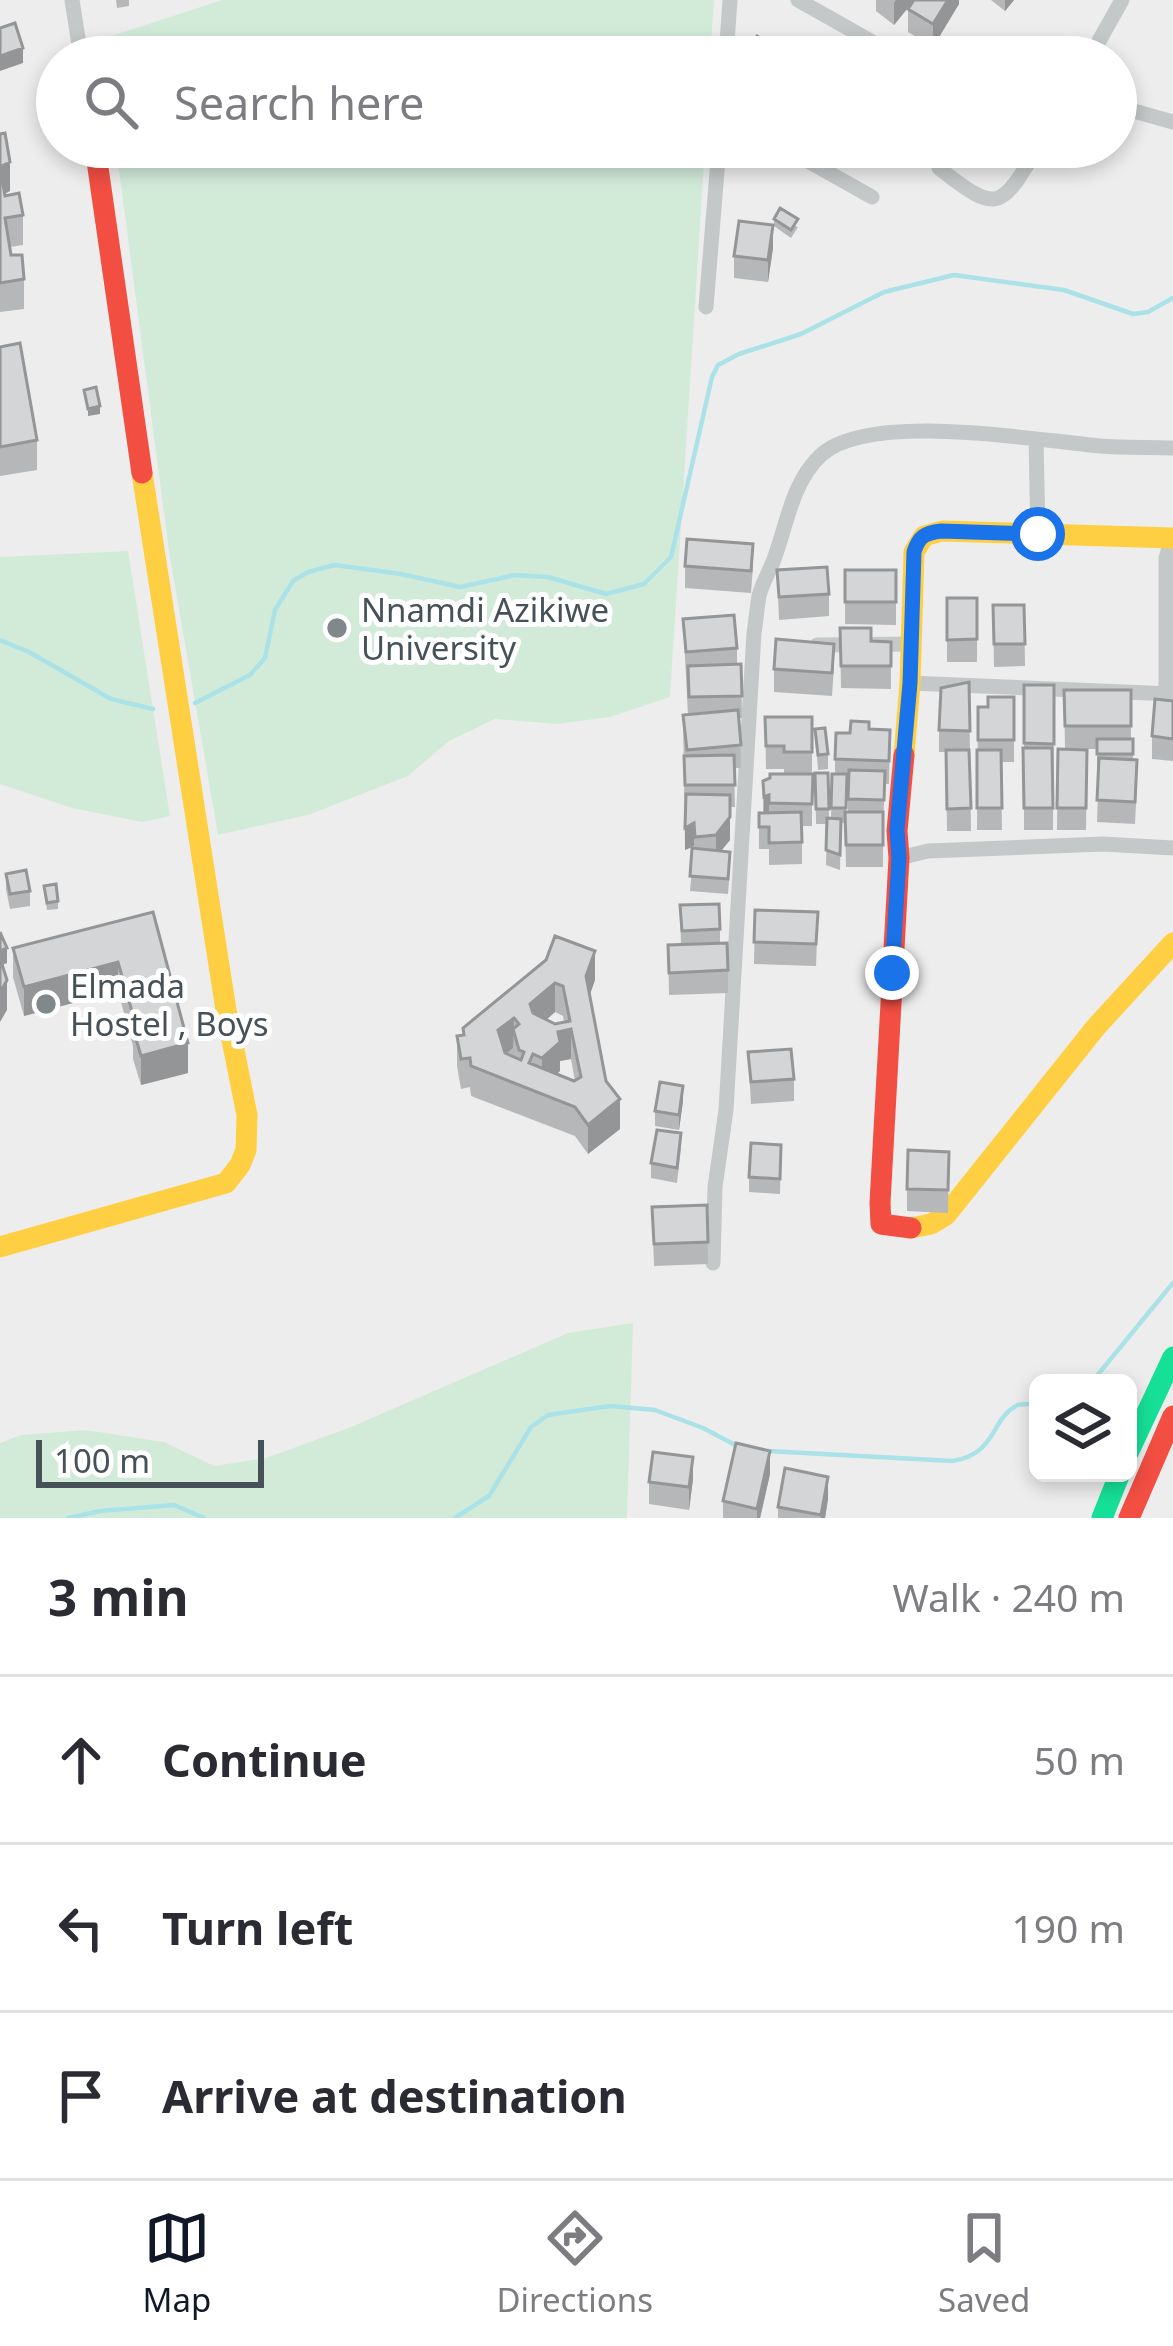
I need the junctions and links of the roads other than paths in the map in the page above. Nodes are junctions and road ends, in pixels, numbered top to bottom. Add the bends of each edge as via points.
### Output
1 (72, 0) edge
2 (730, 0) edge
3 (798, 0) edge
4 (1122, 0) edge
5 (78, 36) edge
6 (727, 36) edge
7 (862, 36) edge
8 (1102, 36) edge
9 (1137, 112) edge
10 (1173, 122) edge
11 (98, 168) edge
12 (717, 168) edge
13 (820, 168) edge
14 (939, 168) dead end
15 (1025, 168) edge
16 (872, 197) dead end
17 (706, 307) dead end
18 (1036, 440) junction
19 (1173, 448) edge
20 (1038, 534) junction
21 (1172, 538) edge
22 (912, 644) junction
23 (799, 645) edge
24 (754, 646) junction
25 (776, 646) edge
26 (910, 683) junction
27 (1169, 694) edge
28 (1173, 848) edge
29 (899, 858) junction
30 (1173, 943) edge
31 (0, 1247) edge
32 (713, 1263) dead end
33 (1173, 1357) edge
34 (1173, 1416) edge
35 (1137, 1435) edge
36 (1116, 1482) edge
37 (1102, 1518) edge
38 (1130, 1518) edge

1 - 5 street
2 - 6 street
3 - 7 street
4 - 8 street
9 - 10 street
11 - 31 street via 247,1115 246,1150 226,1183
12 - 17 street
13 - 16 street
14 - 15 street via 995,201
18 - 19 street
18 - 20 street
18 - 24 street via 916,432 847,440 821,456 794,494 760,591
20 - 21 street
20 - 22 street via 941,531 918,539
21 - 27 street
22 - 23 street
22 - 26 street
24 - 25 street
24 - 32 street
26 - 27 street
26 - 29 street
28 - 29 street via 1081,845
29 - 30 street via 879,1210 881,1224 896,1229 932,1226 946,1215
33 - 35 street
34 - 38 street
36 - 37 street

